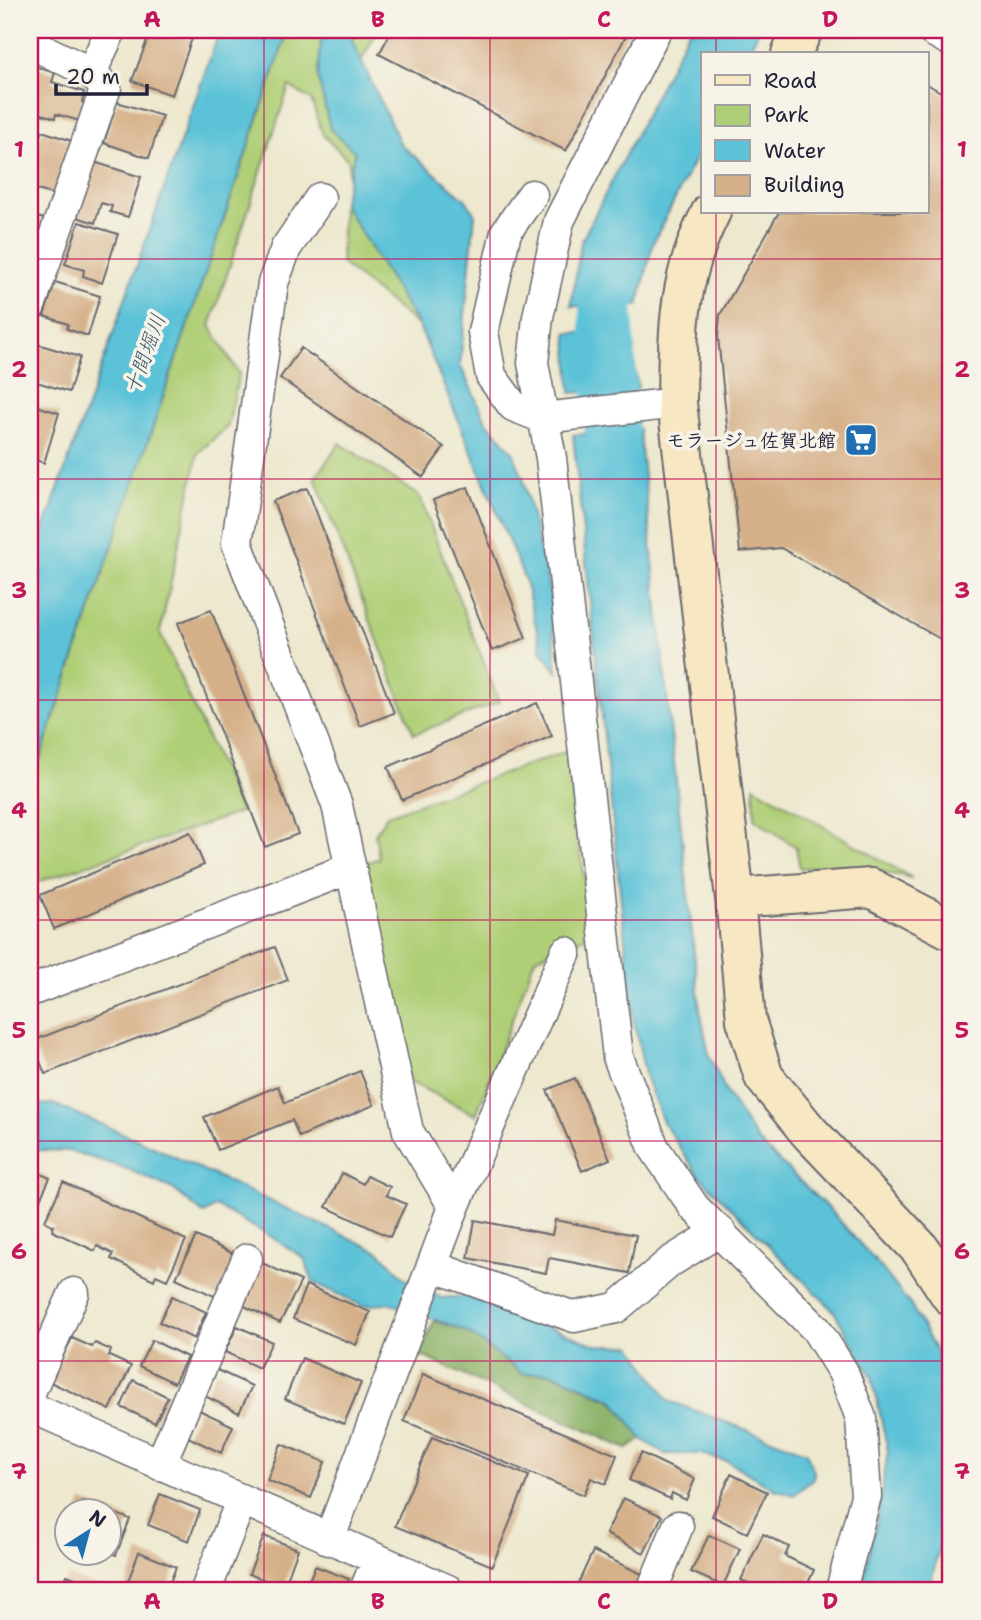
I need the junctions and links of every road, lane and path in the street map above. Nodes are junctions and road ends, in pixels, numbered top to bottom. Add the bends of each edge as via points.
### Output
1 (111, 30) edge
2 (656, 30) edge
3 (803, 30) edge
4 (931, 30) edge
5 (951, 41) edge
6 (30, 43) edge
7 (792, 52) edge
8 (91, 73) junction
9 (532, 195) dead end
10 (320, 198) dead end
11 (710, 214) edge
12 (30, 306) edge
13 (666, 404) junction
14 (549, 417) junction
15 (351, 868) junction
16 (735, 898) junction
17 (951, 929) edge
18 (566, 952) dead end
19 (30, 991) edge
20 (454, 1207) junction
21 (720, 1231) junction
22 (247, 1259) dead end
23 (429, 1274) junction
24 (74, 1293) dead end
25 (951, 1296) edge
26 (30, 1392) edge
27 (30, 1407) edge
28 (160, 1465) junction
29 (241, 1501) junction
30 (678, 1526) dead end
31 (329, 1540) junction
32 (377, 1560) junction
33 (206, 1590) edge
34 (365, 1590) edge
35 (448, 1590) edge
36 (652, 1590) edge
37 (841, 1590) edge

1 - 8 street
2 - 14 street via 559,221 533,363
3 - 7 street
4 - 5 street
6 - 8 street
8 - 12 street via 106,88
9 - 14 street via 506,232 483,332 491,376 513,406
10 - 15 street via 286,248 273,283 237,543 337,805
11 - 13 street via 684,281
13 - 14 street
13 - 16 street
14 - 21 street via 618,1056 654,1148 694,1207
15 - 19 street
15 - 20 street via 408,1131
16 - 17 street via 871,888
16 - 25 street via 746,1020 764,1077 809,1132 920,1249
18 - 20 street
20 - 23 street
21 - 23 street via 670,1262 616,1308 575,1317
21 - 37 street via 816,1329 844,1372 861,1418 866,1496
22 - 28 street
23 - 31 street
24 - 26 street
27 - 28 street
28 - 29 street
29 - 31 street
29 - 33 street
30 - 36 street
31 - 32 street
32 - 34 street
32 - 35 street

